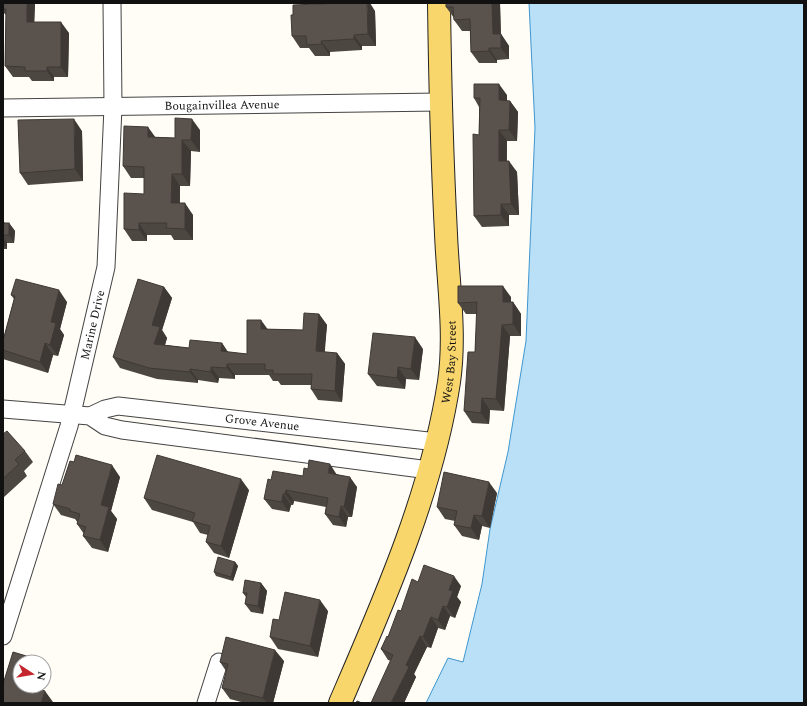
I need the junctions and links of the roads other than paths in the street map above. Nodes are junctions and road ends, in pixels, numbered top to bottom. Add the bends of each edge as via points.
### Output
1 (112, 3) edge
2 (439, 3) edge
3 (440, 102) junction
4 (113, 107) junction
5 (3, 108) edge
6 (3, 409) edge
7 (71, 415) junction
8 (90, 416) junction
9 (437, 442) junction
10 (429, 470) junction
11 (3, 636) edge
12 (219, 662) edge
13 (206, 703) edge
14 (340, 703) edge

1 - 4 street, Marine Drive
2 - 3 main road, West Bay Street
3 - 4 street, Bougainvillea Avenue
3 - 9 main road, West Bay Street via 451,333 449,381
4 - 5 street, Bougainvillea Avenue
4 - 7 street, Marine Drive via 106,267
6 - 7 street, Grove Avenue
7 - 8 street, Grove Avenue
7 - 11 street, Marine Drive
8 - 9 street, Grove Avenue via 118,406
8 - 10 street, Grove Avenue via 105,426 122,430
9 - 10 main road, West Bay Street
10 - 14 main road, West Bay Street via 388,591
12 - 13 street

